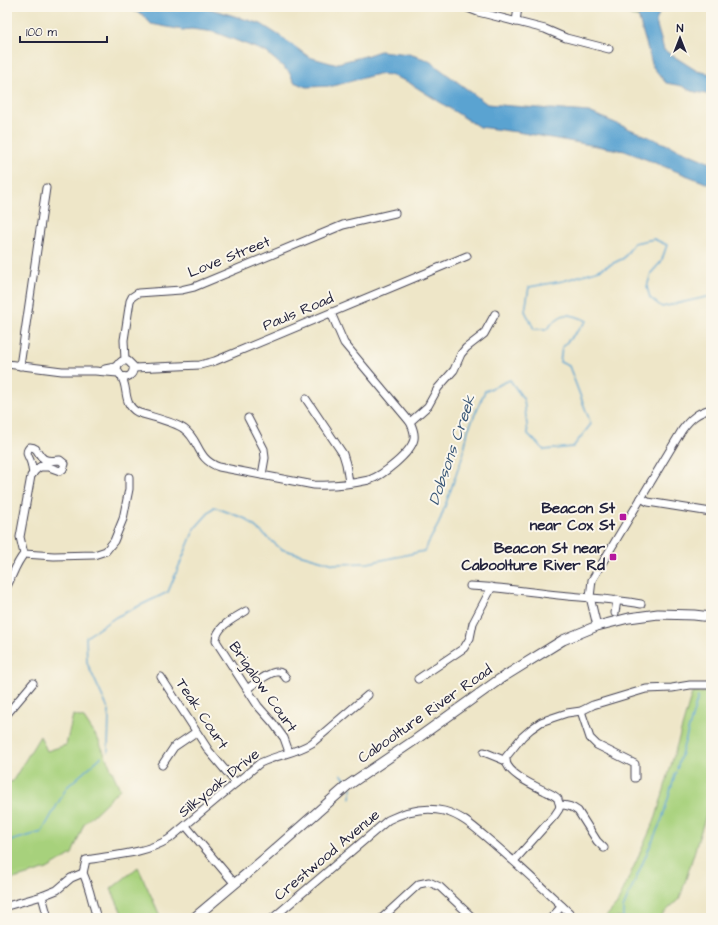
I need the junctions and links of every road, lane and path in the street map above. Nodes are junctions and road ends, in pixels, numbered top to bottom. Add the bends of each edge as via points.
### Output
1 (464, 7) edge
2 (518, 7) edge
3 (516, 22) junction
4 (609, 49) dead end
5 (46, 188) dead end
6 (395, 213) dead end
7 (467, 256) dead end
8 (331, 313) junction
9 (495, 314) dead end
10 (125, 360) junction
11 (7, 364) edge
12 (118, 364) junction
13 (20, 366) junction
14 (134, 368) junction
15 (95, 371) junction
16 (120, 375) junction
17 (130, 376) junction
18 (126, 394) junction
19 (306, 399) dead end
20 (711, 409) edge
21 (248, 418) dead end
22 (410, 422) junction
23 (52, 461) junction
24 (40, 467) junction
25 (33, 473) junction
26 (262, 476) junction
27 (129, 477) dead end
28 (349, 482) junction
29 (641, 498) junction
30 (711, 512) edge
31 (24, 554) junction
32 (7, 586) edge
33 (470, 586) dead end
34 (492, 587) junction
35 (590, 597) junction
36 (617, 600) junction
37 (641, 604) dead end
38 (246, 611) dead end
39 (615, 613) dead end
40 (711, 617) edge
41 (597, 626) junction
42 (161, 677) dead end
43 (286, 678) dead end
44 (418, 679) dead end
45 (33, 683) dead end
46 (711, 685) edge
47 (247, 689) junction
48 (368, 695) dead end
49 (581, 711) junction
50 (7, 714) edge
51 (196, 732) junction
52 (289, 752) junction
53 (484, 752) dead end
54 (506, 761) junction
55 (162, 765) dead end
56 (635, 778) dead end
57 (236, 784) junction
58 (560, 805) junction
59 (186, 826) junction
60 (604, 848) dead end
61 (514, 861) junction
62 (83, 874) junction
63 (235, 884) junction
64 (42, 896) junction
65 (7, 906) edge
66 (562, 906) junction
67 (48, 918) edge
68 (98, 918) edge
69 (194, 918) edge
70 (273, 918) edge
71 (382, 918) edge
72 (473, 918) edge
73 (551, 918) edge
74 (575, 918) edge

1 - 3 street
2 - 3 street
3 - 4 street
5 - 13 street
6 - 10 street, Love Street via 343,225 194,287 138,293 130,301 124,340
7 - 8 street, Pauls Road
8 - 14 street, Pauls Road via 215,361 200,365
8 - 22 street via 344,343
9 - 22 street via 484,334 461,354 454,370 438,388 428,406
10 - 12 street
10 - 14 street via 132,363
11 - 13 street
12 - 15 street
12 - 16 street
13 - 15 street via 62,371
14 - 17 street
15 - 16 street
16 - 17 street
16 - 18 street
17 - 18 street
18 - 26 street via 131,409 185,429 202,456 212,465
19 - 28 street via 343,454
20 - 29 street via 689,421
21 - 26 street via 264,449
22 - 28 street via 414,438 408,451 376,477
23 - 24 street
23 - 24 street via 60,460 64,462 64,467 60,471
23 - 25 street via 44,459 35,447 30,447 27,453
24 - 25 street
25 - 31 street via 20,537
26 - 28 street via 314,486
27 - 31 street via 123,518 114,540 106,551 94,555
29 - 30 street via 648,502
29 - 35 street via 592,580
31 - 32 street via 18,561
33 - 34 street
34 - 35 street
34 - 44 street via 473,623 470,638 464,648
35 - 36 street
35 - 41 street
36 - 37 street
36 - 39 street
38 - 47 street, Brigalow Court via 221,628 216,641
40 - 41 main road, Caboolture River Road via 694,614 658,614
41 - 63 main road, Caboolture River Road via 563,640 500,678 347,786
42 - 51 street, Teak Court
43 - 47 street via 282,673 271,673
45 - 50 street
46 - 49 street via 646,689
47 - 52 street, Brigalow Court via 284,738
48 - 52 street, Silkyoak Drive via 312,743
49 - 54 street via 541,722 522,737 506,757
49 - 56 street via 590,738 597,745 635,764
51 - 55 street via 174,747
51 - 57 street, Teak Court
52 - 57 street, Silkyoak Drive via 260,763
53 - 54 street
54 - 58 street via 510,770 553,794
57 - 59 street, Silkyoak Drive
58 - 60 street via 569,805 578,811
58 - 61 street via 555,815
59 - 62 street, Silkyoak Drive via 156,847 86,860
59 - 63 street
61 - 66 street, Crestwood Avenue
61 - 70 street, Crestwood Avenue via 456,815 434,809 412,810 400,813 384,823
62 - 64 street via 71,878 61,888
62 - 68 street
63 - 69 main road, Caboolture River Road
64 - 65 street
64 - 67 street
66 - 73 street
66 - 74 street, Crestwood Avenue
71 - 72 street via 419,884 429,882 440,887

